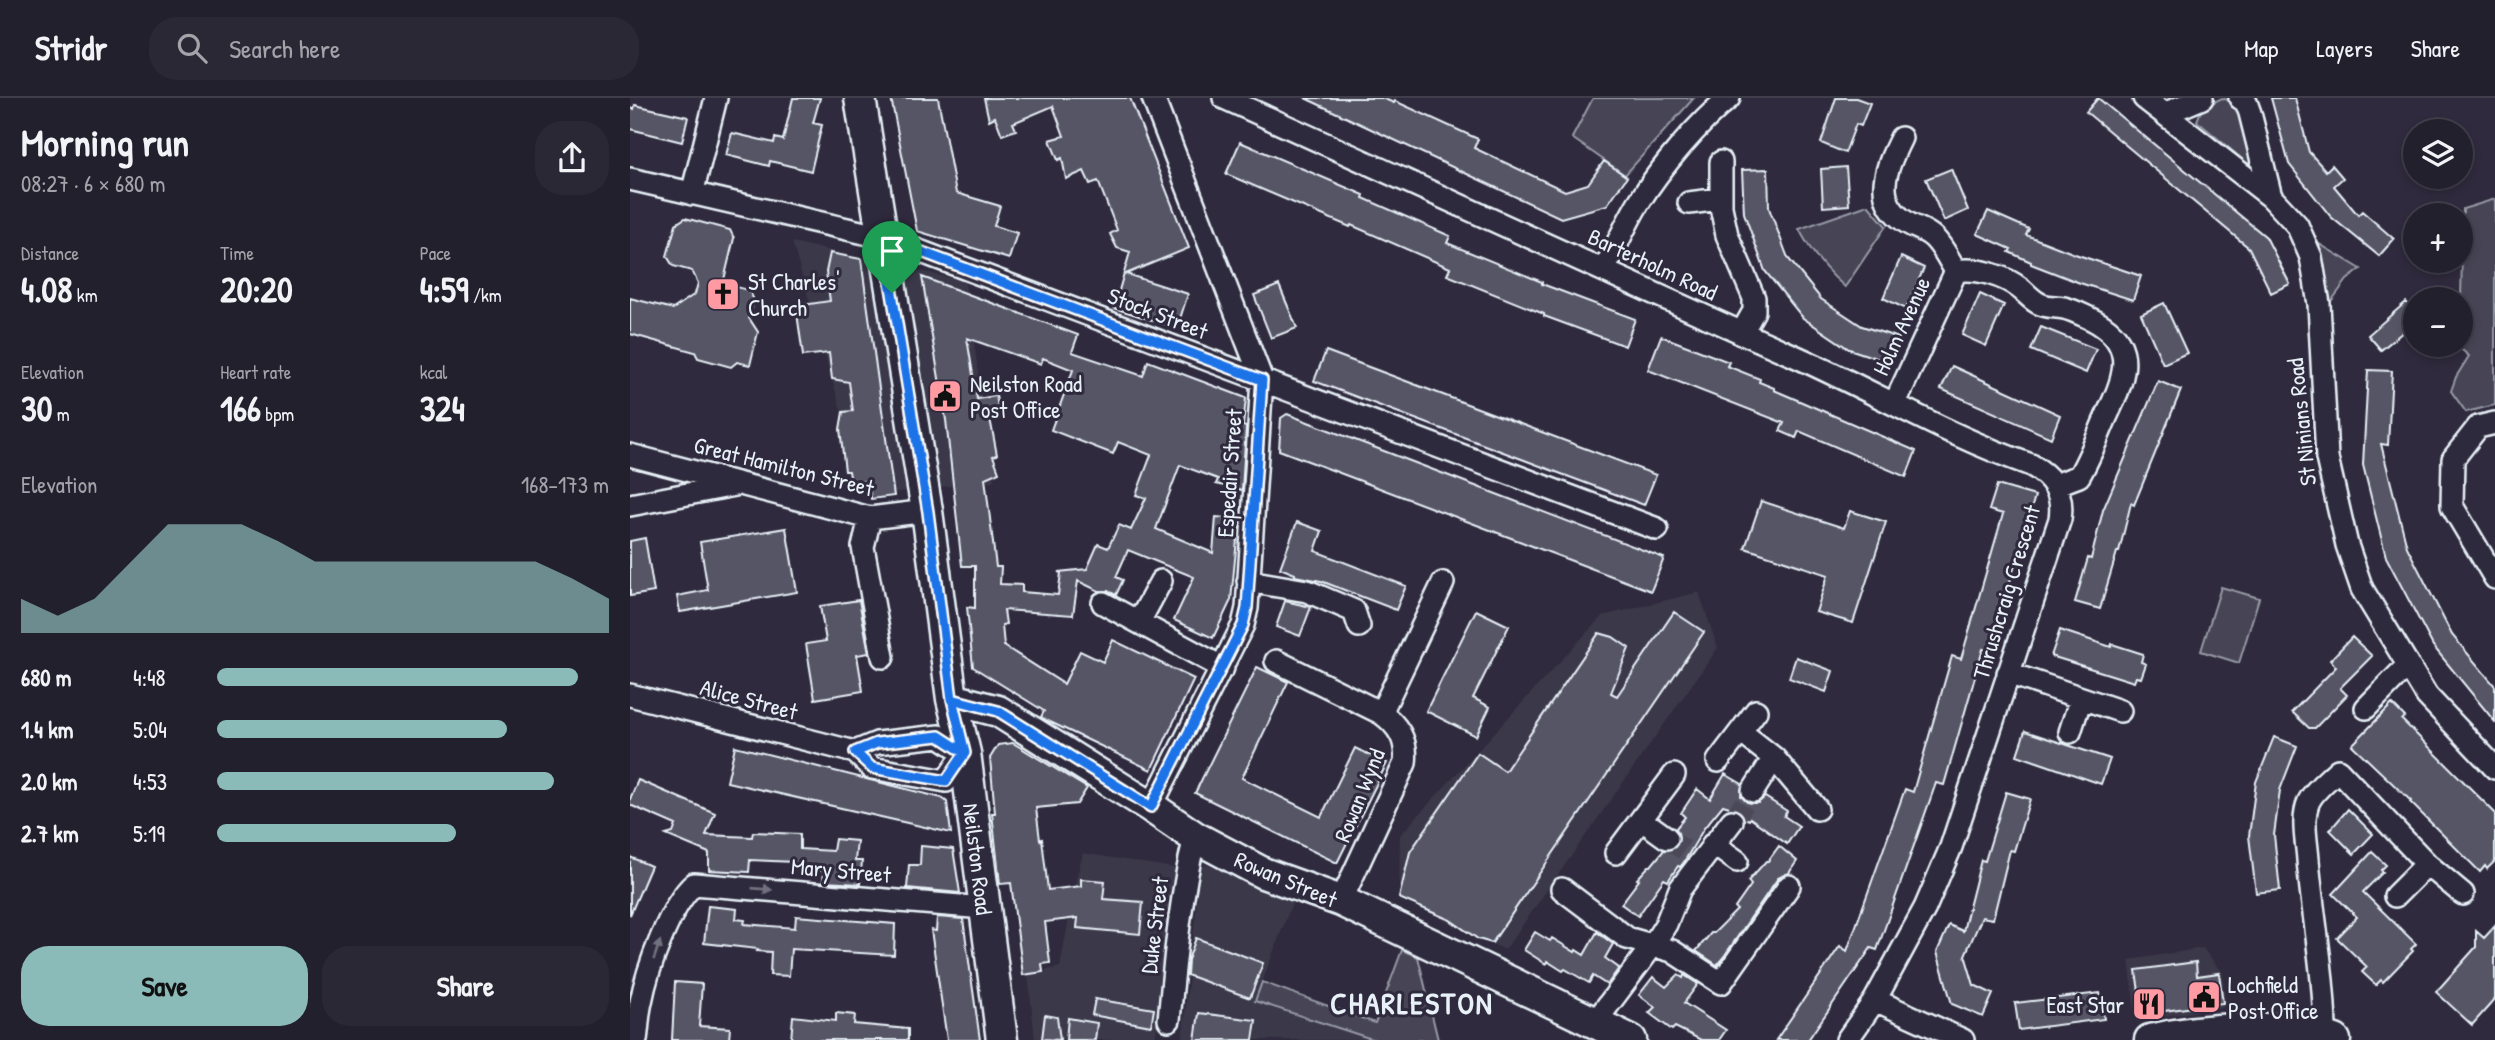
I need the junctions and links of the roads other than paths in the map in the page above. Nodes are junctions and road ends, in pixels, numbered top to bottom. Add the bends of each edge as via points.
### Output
1 (716, 98) edge
2 (860, 98) edge
3 (1153, 98) edge
4 (1224, 98) edge
5 (1729, 98) edge
6 (2144, 98) edge
7 (2202, 98) edge
8 (2240, 98) edge
9 (2164, 114) junction
10 (1901, 138) dead end
11 (1721, 162) dead end
12 (630, 179) edge
13 (692, 194) junction
14 (2271, 197) junction
15 (1720, 200) junction
16 (1689, 202) dead end
17 (882, 237) junction
18 (1604, 270) junction
19 (1956, 271) junction
20 (1741, 334) junction
21 (1262, 380) junction
22 (1895, 403) junction
23 (2495, 423) edge
24 (630, 455) edge
25 (744, 484) junction
26 (2055, 485) junction
27 (630, 505) edge
28 (928, 512) junction
29 (870, 518) junction
30 (1657, 529) dead end
31 (2495, 578) edge
32 (1161, 581) dead end
33 (1248, 581) junction
34 (1443, 583) dead end
35 (1103, 603) dead end
36 (1139, 622) junction
37 (1359, 626) dead end
38 (883, 657) dead end
39 (1276, 661) dead end
40 (2407, 666) junction
41 (1223, 668) junction
42 (2008, 673) junction
43 (630, 695) edge
44 (2081, 698) junction
45 (952, 699) junction
46 (2366, 708) dead end
47 (1756, 711) dead end
48 (2120, 711) dead end
49 (1381, 713) junction
50 (1741, 732) junction
51 (2070, 732) dead end
52 (855, 752) junction
53 (965, 753) junction
54 (1774, 758) junction
55 (1718, 761) dead end
56 (2495, 768) edge
57 (1674, 775) dead end
58 (1753, 791) tunnel mouth
59 (1151, 807) junction
60 (1817, 809) dead end
61 (1642, 820) junction
62 (1732, 821) tunnel mouth
63 (1195, 837) junction
64 (1667, 838) tunnel mouth
65 (1713, 844) junction
66 (1616, 853) dead end
67 (1737, 861) dead end
68 (2427, 864) junction
69 (1789, 886) dead end
70 (1562, 889) dead end
71 (2463, 894) dead end
72 (2395, 896) dead end
73 (1341, 901) junction
74 (984, 908) junction
75 (1653, 945) junction
76 (1875, 1000) junction
77 (1169, 1020) dead end
78 (1596, 1021) junction
79 (2218, 1035) edge
80 (2330, 1038) edge
81 (636, 1040) edge
82 (1002, 1040) edge
83 (1631, 1040) edge
84 (1847, 1040) edge
85 (1963, 1040) edge
86 (2150, 1040) edge

1 - 13 street
2 - 17 main road, Neilston Road
3 - 21 street, Espedair Street
4 - 18 street, Barterholm Road
5 - 18 street via 1676,153 1640,200
6 - 9 street, St Ninians Road
7 - 9 street
8 - 14 street via 2250,113
9 - 14 street, St Ninians Road
10 - 19 street via 1885,173 1888,201 1906,222 1936,239
11 - 15 street
12 - 13 street, Stock Street
13 - 17 street, Stock Street
14 - 40 street, St Ninians Road via 2297,225 2311,257 2319,304 2327,458 2347,545 2362,589
15 - 16 street
15 - 20 street via 1727,235 1754,298 1754,311
17 - 21 street, Stock Street
17 - 28 main road, Neilston Road
18 - 20 street, Barterholm Road
19 - 22 street, Holm Avenue
19 - 26 street, Thrushcraig Crescent via 1985,272 2048,308 2065,308 2093,320 2118,341 2124,363 2121,386 2079,476
20 - 22 street, Barterholm Road
21 - 30 street, Stock Street
21 - 33 street, Espedair Street
22 - 26 street, Barterholm Road via 2031,465
23 - 31 street via 2478,427 2453,459 2452,506
24 - 25 street, Great Hamilton Street
25 - 27 street
25 - 29 street, Great Hamilton Street
26 - 42 street, Thrushcraig Crescent via 2061,499 2060,519
28 - 29 street, Great Hamilton Street
28 - 45 main road, Neilston Road
29 - 38 street via 863,547
32 - 36 street
33 - 37 street via 1307,591 1354,611
33 - 41 street, Espedair Street via 1243,625
34 - 49 street
35 - 36 street
36 - 41 street
39 - 49 street, Rowan Wynd
40 - 46 street
40 - 56 street, St Ninians Road via 2427,696
41 - 59 street, Espedair Street
42 - 44 street
42 - 76 street, Thrushcraig Crescent via 1951,847 1925,908
43 - 52 street, Alice Street
44 - 48 street
44 - 51 street
45 - 53 main road, Neilston Road
45 - 59 main road, Rowan Street via 998,711
47 - 50 street
49 - 73 street, Rowan Wynd via 1402,736 1405,763
50 - 54 street
50 - 55 street
52 - 53 street via 877,743 939,736
52 - 53 street, Alice Street via 872,768 946,781
53 - 74 main road, Neilston Road
54 - 58 street
54 - 60 street
57 - 61 street
59 - 63 main road, Rowan Street
61 - 64 street
61 - 66 street
62 - 65 street
63 - 73 main road, Rowan Street via 1263,873
63 - 77 street, Duke Street
65 - 67 street
65 - 75 street via 1680,889
68 - 71 street
68 - 72 street
68 - 80 street via 2338,770 2310,801 2305,818 2313,916
69 - 75 street via 1721,983 1672,951
70 - 75 street via 1627,938
73 - 78 main road, Rowan Street
81 -> 74 street, Mary Street via 641,1001 659,943 684,892 694,884
74 - 82 main road, Neilston Road
75 - 78 street
76 - 84 street, Thrushcraig Crescent
76 - 85 street
78 - 83 main road, Rowan Street
79 - 80 main road via 2260,1029
79 - 86 main road

